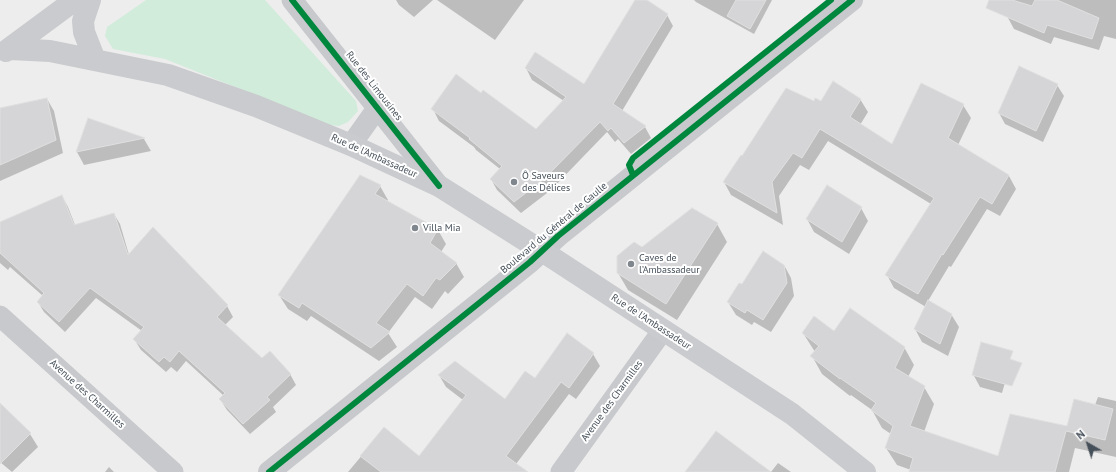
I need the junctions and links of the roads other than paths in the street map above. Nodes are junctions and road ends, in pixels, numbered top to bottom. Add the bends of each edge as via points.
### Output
1 (76, 0) edge
2 (90, 0) edge
3 (292, 0) edge
4 (852, 0) edge
5 (5, 52) edge
6 (95, 60) junction
7 (378, 107) junction
8 (351, 145) junction
9 (439, 186) junction
10 (542, 251) junction
11 (0, 316) edge
12 (662, 330) junction
13 (173, 472) edge
14 (269, 472) edge
15 (561, 472) edge
16 (865, 472) edge

1 - 5 main road
2 - 6 main road via 83,21 84,32
3 - 7 street, Rue des Limousines
4 - 10 street, Boulevard du Général de Gaulle
5 - 6 main road, Rue de l'Ambassadeur via 50,50
6 - 8 main road, Rue de l'Ambassadeur via 168,75 256,106
7 - 8 street
7 - 9 street, Rue des Limousines
8 - 9 main road, Rue de l'Ambassadeur
9 - 10 main road, Rue de l'Ambassadeur
10 - 12 main road, Rue de l'Ambassadeur
10 - 14 street, Boulevard du Général de Gaulle
11 - 13 street, Avenue des Charmilles
12 - 15 street, Avenue des Charmilles
12 - 16 main road, Rue de l'Ambassadeur via 792,414

